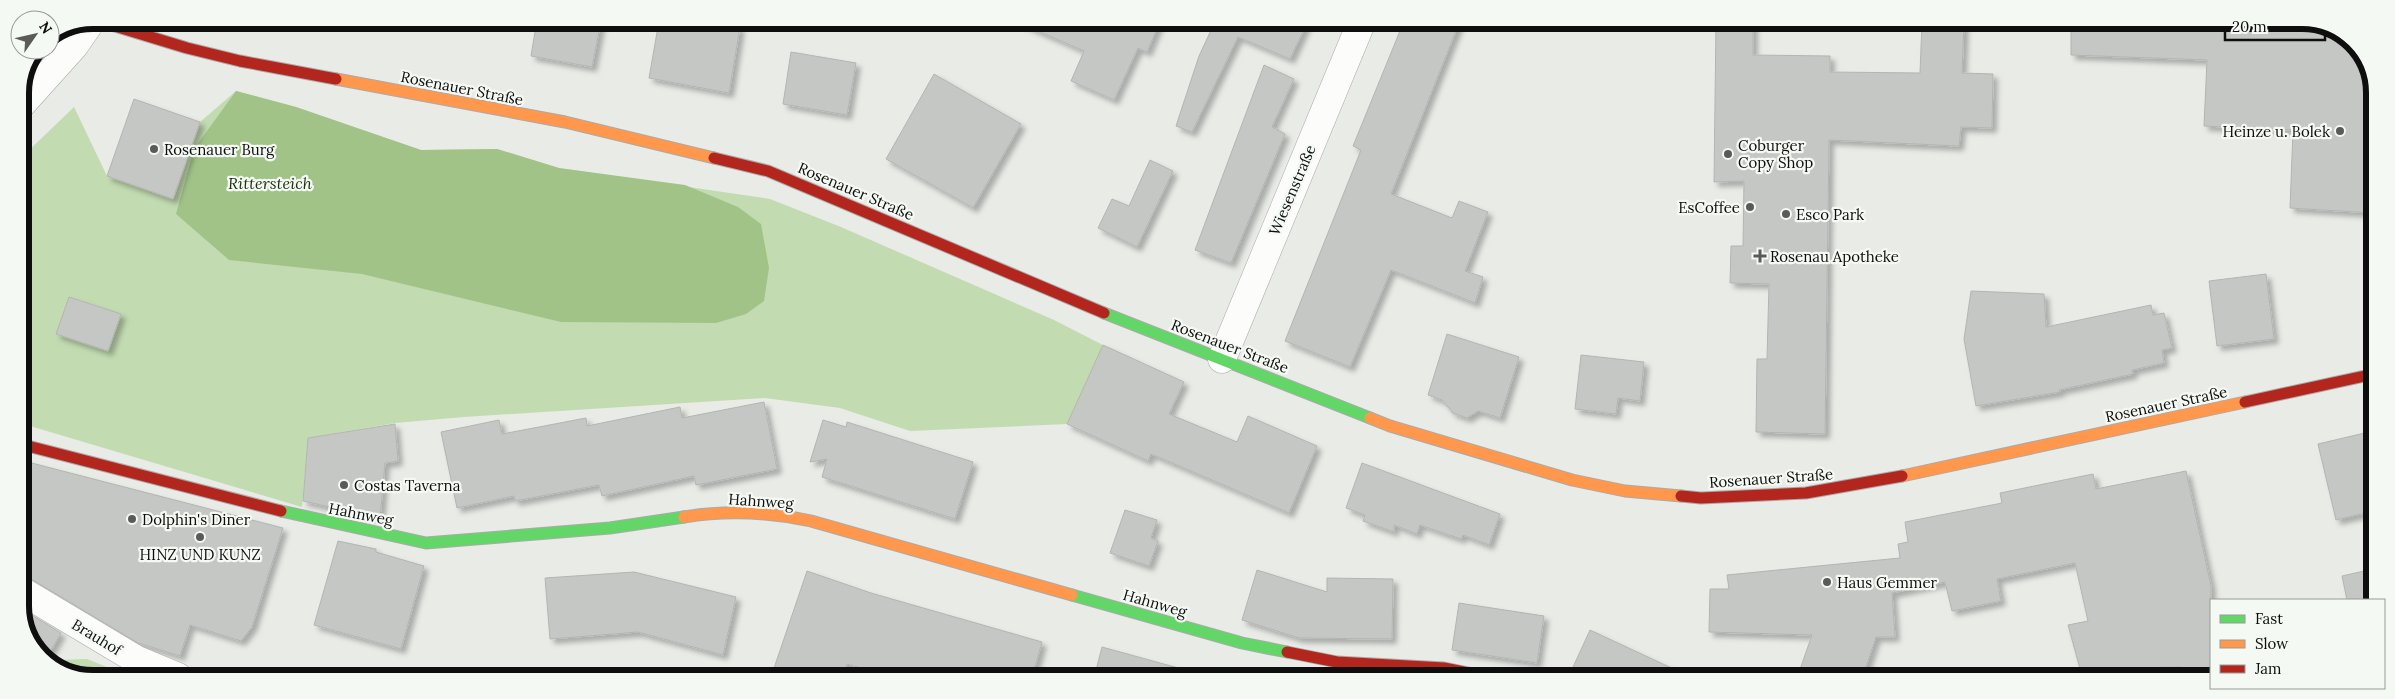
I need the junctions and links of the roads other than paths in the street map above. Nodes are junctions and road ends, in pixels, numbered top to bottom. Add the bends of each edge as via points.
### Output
1 (87, 29) edge
2 (124, 29) edge
3 (1359, 29) edge
4 (29, 96) edge
5 (1222, 359) junction
6 (2366, 376) edge
7 (29, 446) edge
8 (29, 595) edge
9 (161, 670) edge
10 (1454, 670) edge

1 - 4 street
2 - 5 street, Rosenauer Straße via 240,61 565,122 768,171
3 - 5 street, Wiesenstraße
5 - 6 street, Rosenauer Straße via 1390,426 1562,477 1625,491 1701,498 1806,493 1860,485
7 - 10 street, Hahnweg via 314,520 426,543 610,528 709,513 778,514 1242,643 1337,662
8 - 9 street, Brauhof via 137,660

